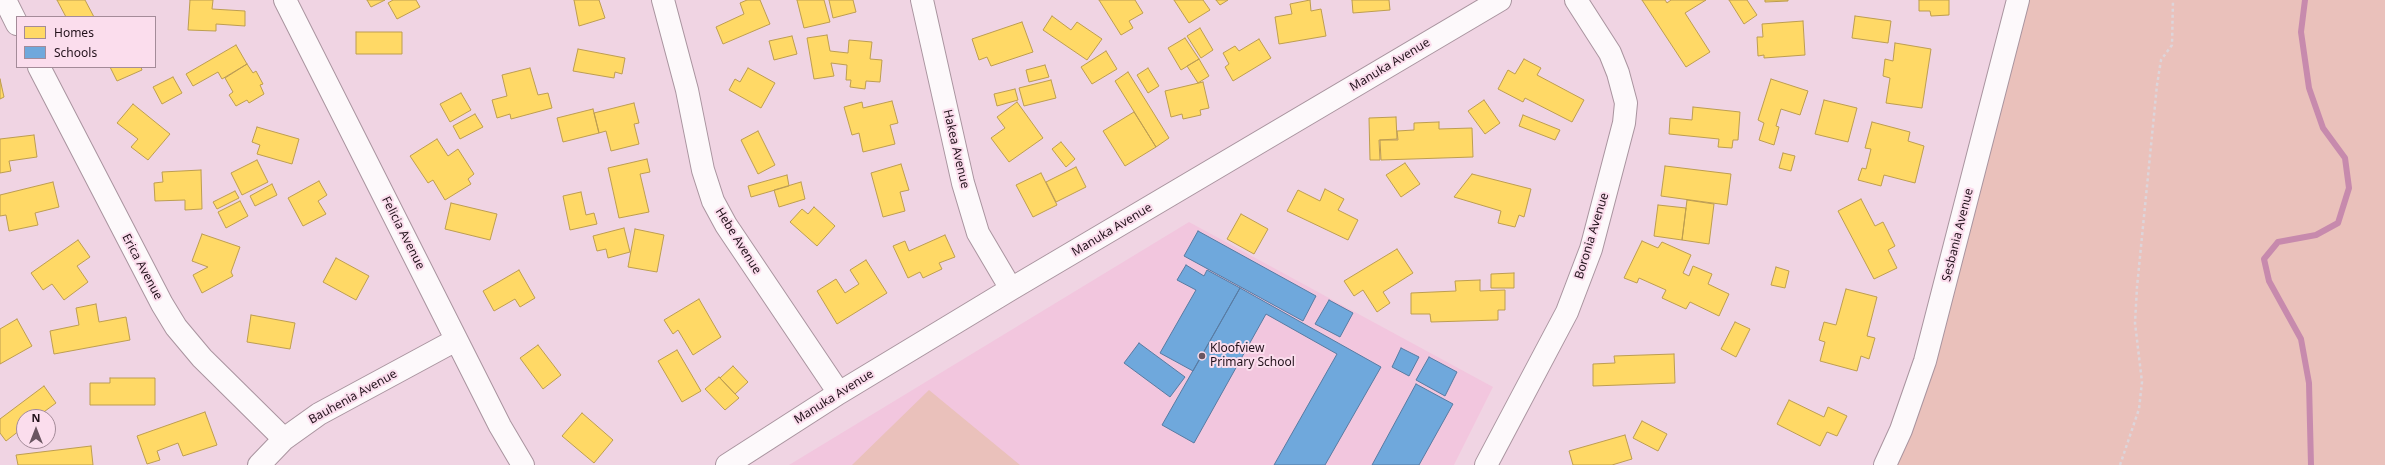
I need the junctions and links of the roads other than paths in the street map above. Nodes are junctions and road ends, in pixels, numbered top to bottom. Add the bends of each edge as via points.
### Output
1 (5, 0) edge
2 (285, 0) edge
3 (663, 0) edge
4 (922, 0) edge
5 (1500, 0) edge
6 (1576, 0) edge
7 (2018, 0) edge
8 (16, 22) edge
9 (40, 68) edge
10 (1011, 289) junction
11 (456, 340) junction
12 (839, 393) junction
13 (284, 439) junction
14 (259, 465) edge
15 (523, 465) edge
16 (727, 465) edge
17 (1486, 465) edge
18 (1885, 465) edge

1 - 8 street
2 - 11 street, Felicia Avenue
3 - 12 street, Hebe Avenue via 687,90 703,170 713,201 726,225
4 - 10 street, Hakea Avenue via 965,190 978,233
5 - 10 street, Manuka Avenue
6 - 17 street, Boronia Avenue via 1610,53 1618,73 1626,103 1624,123 1591,249 1567,312
7 - 18 street, Sesbania Avenue via 1925,362 1901,430
9 - 13 street, Erica Avenue via 176,327 202,358
10 - 12 street, Manuka Avenue
11 - 13 street, Bauhenia Avenue via 319,414
11 - 15 street, Felicia Avenue
12 - 16 street, Manuka Avenue
13 - 14 street, Bauhenia Avenue

